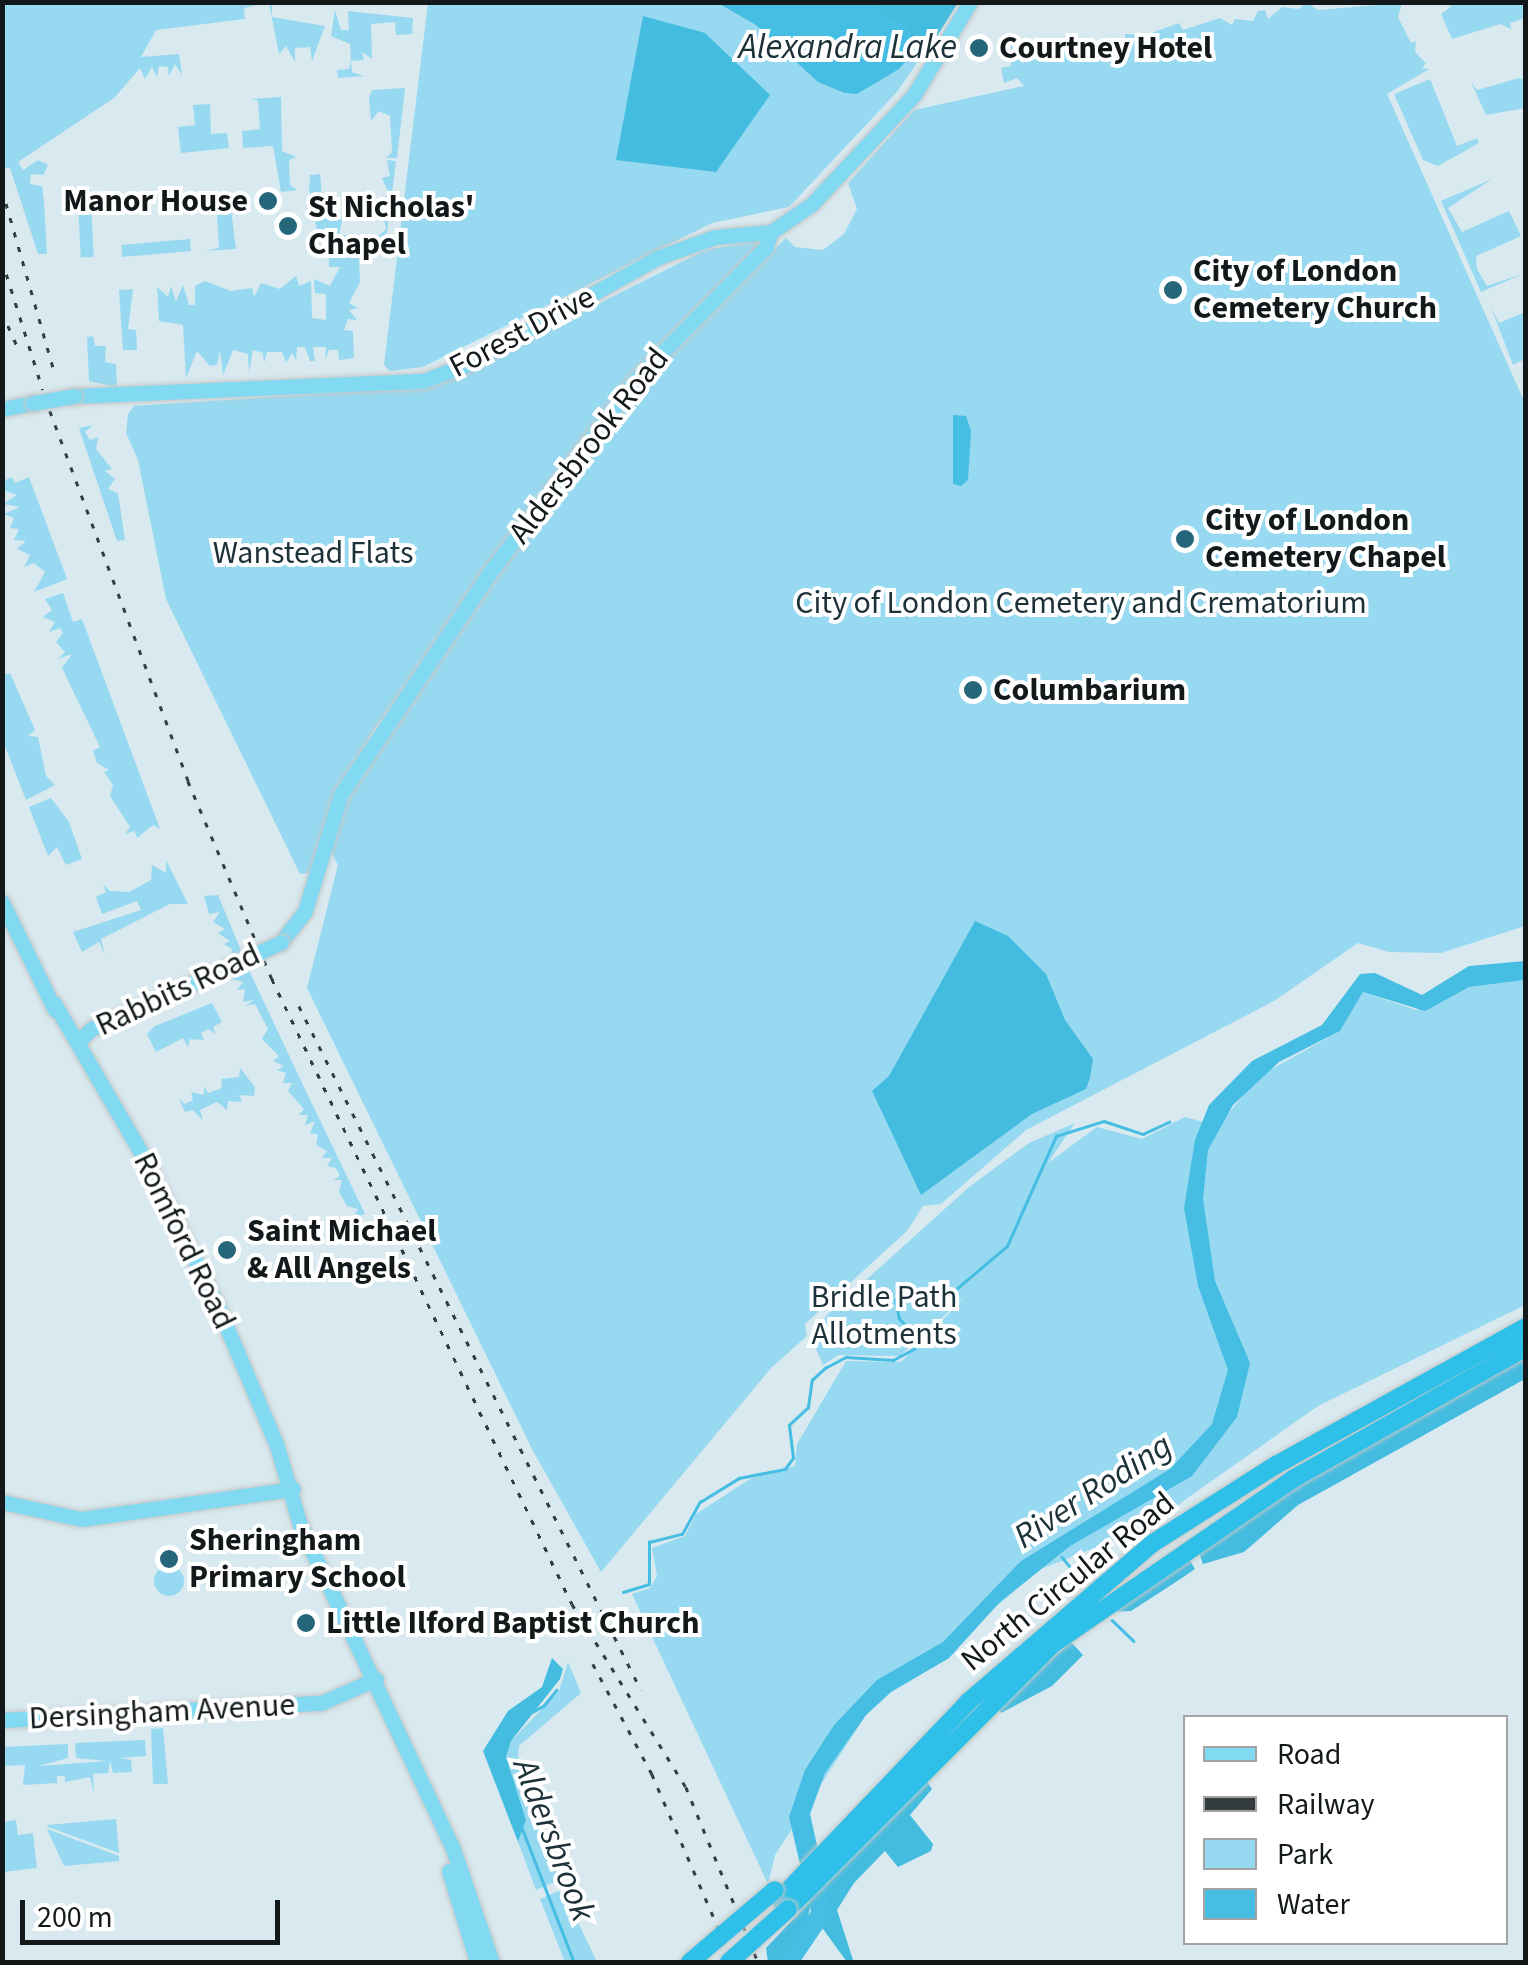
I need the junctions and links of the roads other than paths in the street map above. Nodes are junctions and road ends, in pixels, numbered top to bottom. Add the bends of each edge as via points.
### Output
1 (970, 2) edge
2 (771, 232) junction
3 (2, 409) edge
4 (2, 902) edge
5 (282, 942) joint
6 (78, 1042) junction
7 (1526, 1327) edge
8 (1526, 1347) edge
9 (292, 1489) junction
10 (2, 1502) edge
11 (1034, 1651) junction
12 (376, 1679) junction
13 (2, 1720) edge
14 (446, 1842) junction
15 (832, 1854) junction
16 (477, 1962) edge
17 (492, 1962) edge
18 (690, 1962) edge
19 (709, 1962) edge
20 (729, 1962) edge
21 (747, 1962) edge

1 - 2 main road, Aldersbrook Road via 914,96 812,204
2 - 3 main road, Forest Drive, bridge via 715,237 659,258 463,366 423,381 78,396
2 - 5 main road, Aldersbrook Road via 766,247 605,418 377,732 341,794 302,919
4 - 6 main road, Romford Road
5 - 6 main road, Rabbits Road, bridge via 90,1029
6 - 9 main road, Romford Road via 200,1268
7 - 11 highway, North Circular Road via 1276,1464 1153,1543
8 - 11 highway, North Circular Road via 1278,1488
9 - 10 main road via 81,1520
9 - 12 main road, Romford Road
11 - 15 highway, North Circular Road
12 - 13 main road, Dersingham Avenue via 310,1704
12 - 14 main road, Romford Road
14 - 16 main road, Romford Road
14 - 17 main road, Romford Road
15 - 18 highway, bridge
15 - 19 highway, North Circular Road, bridge
15 - 20 highway, North Circular Road, bridge
15 - 21 highway, bridge

